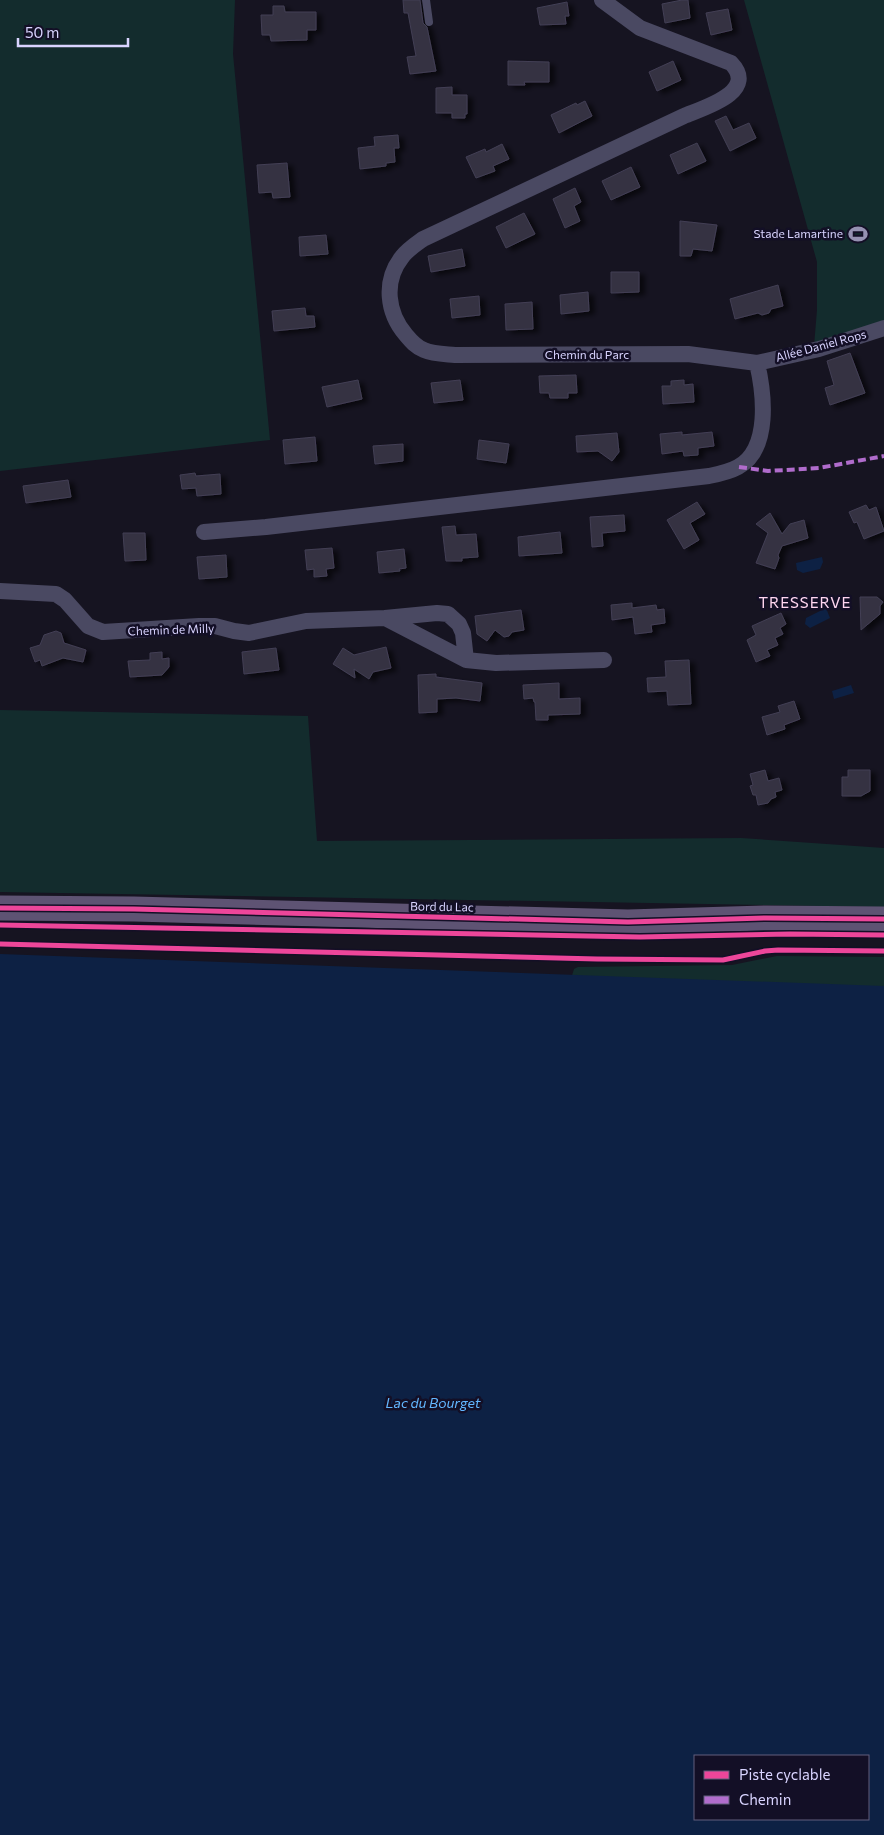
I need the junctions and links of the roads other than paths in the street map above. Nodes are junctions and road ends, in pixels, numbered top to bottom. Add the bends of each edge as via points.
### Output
1 (426, 0) edge
2 (602, 0) edge
3 (429, 22) dead end
4 (884, 328) edge
5 (757, 363) junction
6 (204, 532) dead end
7 (0, 591) edge
8 (385, 618) junction
9 (466, 660) junction
10 (604, 660) dead end
11 (0, 908) edge
12 (884, 919) edge
13 (0, 925) edge
14 (884, 935) edge

1 - 3 lane
2 - 5 street, Chemin du Parc via 640,28 731,63 738,75 735,89 724,100 423,239 402,256 391,281 391,312 397,325 414,344 424,350 455,355 688,354
4 - 5 street, Allée Daniel Rops via 819,349
5 - 6 street via 762,399 759,438 740,467 726,472
7 - 8 street, Chemin de Milly via 56,594 88,626 103,632 216,626 249,633 306,621
8 - 9 street, Chemin de Milly
8 - 9 street, Chemin de Milly via 448,614 464,633
9 - 10 street, Chemin de Milly via 496,663
11 - 12 main road, Bord du Lac via 628,922
13 - 14 main road, Bord du Lac via 640,937

